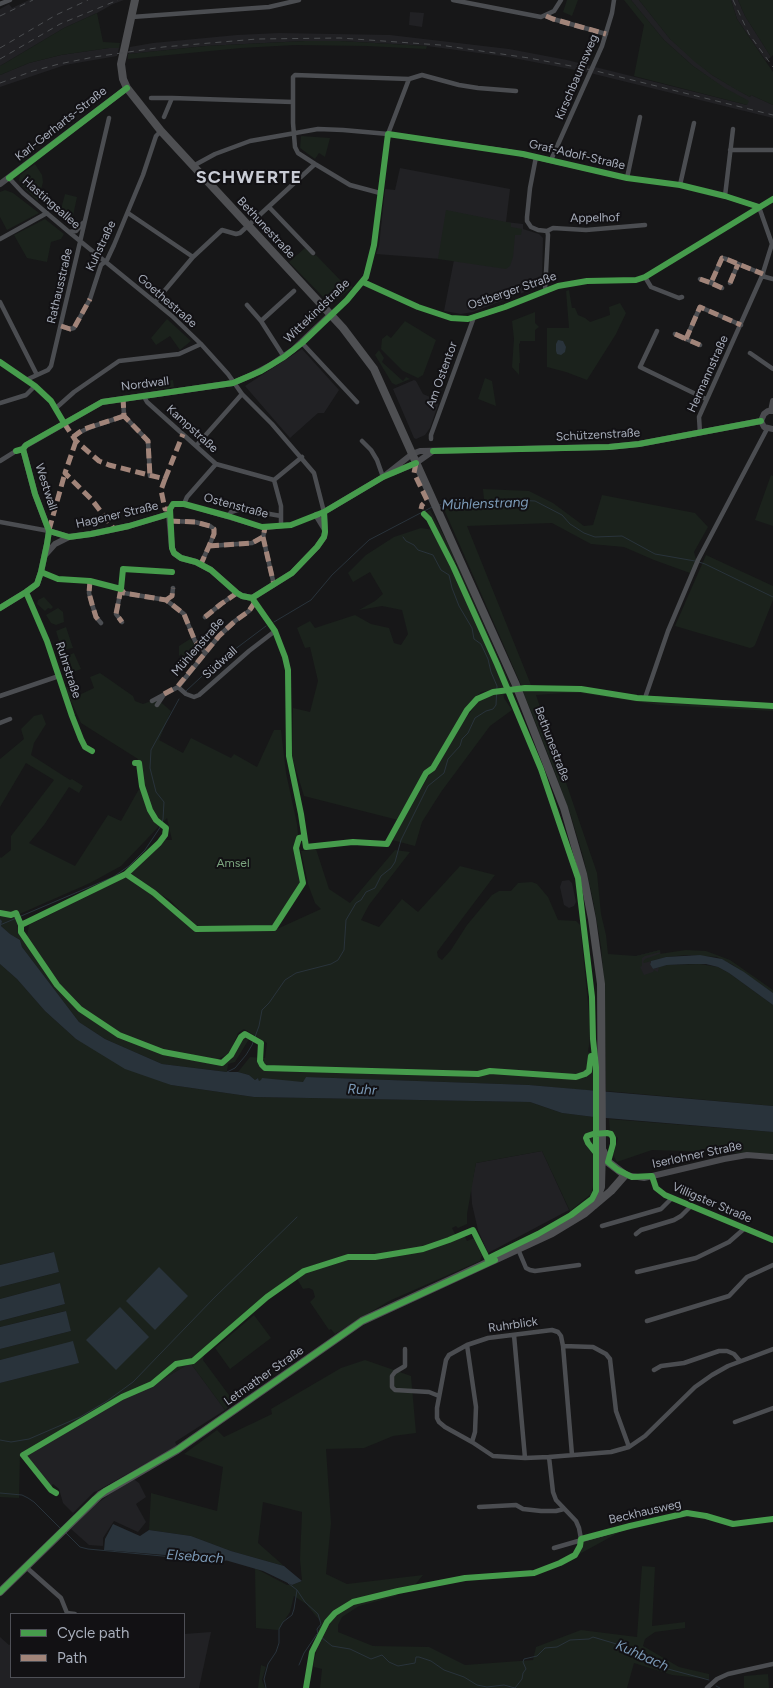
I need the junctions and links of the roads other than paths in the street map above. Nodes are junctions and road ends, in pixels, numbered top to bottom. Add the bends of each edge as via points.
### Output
1 (10, 0) edge
2 (135, 0) edge
3 (299, 0) edge
4 (452, 0) edge
5 (561, 0) edge
6 (614, 0) edge
7 (0, 4) edge
8 (546, 16) junction
9 (132, 17) junction
10 (606, 34) junction
11 (409, 79) junction
12 (127, 88) junction
13 (516, 91) dead end
14 (151, 98) dead end
15 (172, 98) junction
16 (293, 102) junction
17 (164, 117) dead end
18 (640, 117) dead end
19 (109, 118) dead end
20 (694, 123) dead end
21 (733, 129) dead end
22 (161, 131) junction
23 (295, 133) junction
24 (388, 134) junction
25 (730, 150) junction
26 (773, 150) edge
27 (536, 157) junction
28 (551, 160) junction
29 (315, 164) junction
30 (193, 166) junction
31 (9, 178) junction
32 (627, 178) junction
33 (0, 184) edge
34 (680, 185) junction
35 (380, 193) junction
36 (725, 196) junction
37 (773, 199) edge
38 (270, 207) junction
39 (759, 207) junction
40 (47, 213) junction
41 (128, 213) junction
42 (84, 222) junction
43 (645, 225) dead end
44 (248, 226) junction
45 (547, 231) junction
46 (69, 232) junction
47 (0, 239) edge
48 (80, 242) junction
49 (313, 253) dead end
50 (193, 257) junction
51 (104, 261) junction
52 (738, 264) junction
53 (762, 275) junction
54 (645, 277) junction
55 (700, 279) dead end
56 (773, 279) edge
57 (363, 282) junction
58 (711, 283) junction
59 (730, 283) dead end
60 (722, 288) dead end
61 (545, 291) junction
62 (294, 292) dead end
63 (682, 297) dead end
64 (0, 302) edge
65 (155, 302) junction
66 (246, 305) dead end
67 (331, 314) junction
68 (474, 317) junction
69 (262, 321) junction
70 (741, 325) junction
71 (61, 326) junction
72 (657, 331) dead end
73 (675, 334) dead end
74 (686, 339) junction
75 (302, 342) junction
76 (201, 344) junction
77 (700, 345) dead end
78 (750, 353) dead end
79 (284, 357) junction
80 (0, 362) edge
81 (773, 369) edge
82 (37, 375) junction
83 (26, 380) junction
84 (233, 383) junction
85 (36, 386) junction
86 (242, 394) junction
87 (143, 395) junction
88 (123, 398) junction
89 (706, 399) junction
90 (773, 401) edge
91 (357, 402) dead end
92 (0, 403) edge
93 (56, 408) junction
94 (772, 411) edge
95 (124, 416) junction
96 (761, 421) junction
97 (64, 423) junction
98 (770, 429) edge
99 (78, 433) dead end
100 (700, 433) junction
101 (431, 439) dead end
102 (362, 441) dead end
103 (196, 446) junction
104 (23, 449) junction
105 (433, 451) junction
106 (412, 454) junction
107 (302, 457) junction
108 (0, 460) edge
109 (416, 463) junction
110 (216, 464) junction
111 (150, 476) dead end
112 (383, 477) junction
113 (274, 480) junction
114 (184, 504) junction
115 (324, 512) junction
116 (316, 515) junction
117 (228, 516) junction
118 (281, 516) junction
119 (170, 518) junction
120 (0, 522) edge
121 (281, 526) junction
122 (265, 528) junction
123 (325, 529) junction
124 (49, 531) junction
125 (69, 537) junction
126 (263, 537) junction
127 (209, 546) junction
128 (46, 554) junction
129 (201, 564) junction
130 (41, 572) junction
131 (90, 581) junction
132 (274, 585) junction
133 (173, 588) dead end
134 (123, 591) junction
135 (26, 592) junction
136 (237, 593) junction
137 (166, 600) junction
138 (253, 600) junction
139 (0, 608) edge
140 (205, 618) dead end
141 (122, 622) dead end
142 (101, 623) dead end
143 (275, 631) junction
144 (205, 652) junction
145 (59, 676) junction
146 (178, 687) junction
147 (164, 694) junction
148 (0, 696) edge
149 (152, 701) dead end
150 (157, 705) dead end
151 (773, 706) edge
152 (10, 720) dead end
153 (0, 723) edge
154 (92, 751) dead end
155 (426, 773) dead end
156 (602, 1149) junction
157 (773, 1157) edge
158 (625, 1175) junction
159 (652, 1176) junction
160 (672, 1198) junction
161 (594, 1205) junction
162 (691, 1206) junction
163 (602, 1226) dead end
164 (744, 1228) junction
165 (636, 1234) dead end
166 (773, 1240) edge
167 (518, 1249) junction
168 (579, 1265) dead end
169 (773, 1265) edge
170 (638, 1272) dead end
171 (647, 1321) dead end
172 (514, 1335) junction
173 (467, 1345) junction
174 (563, 1346) junction
175 (405, 1349) dead end
176 (773, 1349) edge
177 (740, 1361) junction
178 (654, 1370) dead end
179 (439, 1396) junction
180 (773, 1408) edge
181 (735, 1422) dead end
182 (472, 1442) junction
183 (629, 1447) junction
184 (572, 1455) junction
185 (548, 1457) junction
186 (524, 1458) junction
187 (479, 1507) dead end
188 (564, 1509) junction
189 (773, 1519) edge
190 (581, 1539) junction
191 (554, 1548) dead end
192 (26, 1567) junction
193 (0, 1592) edge
194 (67, 1613) edge
195 (773, 1664) edge
196 (707, 1688) edge

1 - 7 street
2 - 9 main road
3 - 9 street via 269,7
4 - 8 street
5 - 8 street
6 - 10 street, Kirschbaumsweg
8 - 10 street
9 - 12 main road via 121,64
10 - 28 street, Kirschbaumsweg
11 - 13 street via 427,76 459,85
11 - 16 street via 297,74 294,77
11 - 24 street, Wittekindstraße
12 - 22 main road, Bethunestraße
12 - 31 main road, Karl-Gerharts-Straße
14 - 15 street
15 - 16 street
15 - 17 street
16 - 23 street
18 - 32 street
19 - 42 street, Rathausstraße
20 - 34 street
21 - 25 street
22 - 30 main road, Bethunestraße
22 - 41 street, Kuhstraße via 156,136
23 - 24 street, Graf-Adolf-Straße via 318,129
23 - 29 street via 298,153
23 - 30 street, Graf-Adolf-Straße via 250,141
24 - 27 street, Graf-Adolf-Straße
24 - 35 street, Wittekindstraße
25 - 26 street
25 - 36 street
27 - 28 street, Graf-Adolf-Straße
27 - 45 street via 527,222 531,227
28 - 32 street, Graf-Adolf-Straße
29 - 35 street via 350,184
29 - 38 street
30 - 44 main road, Bethunestraße
31 - 33 main road, Karl-Gerharts-Straße
31 - 40 street, Hastingsallee
32 - 34 street, Graf-Adolf-Straße
34 - 36 street, Graf-Adolf-Straße
35 - 57 street, Wittekindstraße via 374,245
36 - 39 street, Graf-Adolf-Straße
37 - 39 street, Ostberger Straße
38 - 44 street
38 - 49 street
39 - 53 street, Hermannstraße via 772,244
39 - 54 street, Ostberger Straße
40 - 46 street, Hastingsallee
40 - 47 street
41 - 50 street
41 - 51 street, Kuhstraße
42 - 46 street, Rathausstraße via 76,231
42 - 48 street, Rathausstraße
43 - 45 street, Appelhof via 586,230 553,228
44 - 50 street via 236,234 222,230
44 - 67 main road, Bethunestraße
45 - 61 street
46 - 48 street, Hastingsallee
48 - 51 street, Goethestraße
48 - 71 street, Rathausstraße
50 - 65 street
51 - 65 street, Goethestraße
51 - 71 street, Kuhstraße via 92,294 74,328
52 - 53 street
52 - 58 street via 722,258
52 - 59 street
53 - 56 street
53 - 70 street, Hermannstraße
54 - 61 street, Ostberger Straße via 626,281 587,281
54 - 63 street via 651,287
55 - 58 street
57 - 67 street, Wittekindstraße
57 - 68 street, Ostberger Straße via 414,306 450,318
58 - 60 street
61 - 68 street, Ostberger Straße
62 - 69 street
64 - 82 street
65 - 76 street, Goethestraße
66 - 69 street
67 - 75 main road, Wittekindstraße
67 - 106 main road, Bethunestraße via 360,349 381,382
68 - 101 street, Am Ostentor
69 - 79 street
70 - 74 street, Hermannstraße via 700,307
70 - 89 street, Hermannstraße
71 - 82 street, Rathausstraße via 48,370
72 - 89 street via 640,366
73 - 74 street, Hermannstraße
74 - 77 street, Hermannstraße
75 - 79 main road, Wittekindstraße
75 - 91 street
76 - 84 street, Goethestraße
76 - 93 street via 179,354 119,361
78 - 81 street
79 - 84 main road, Wittekindstraße
80 - 83 street
82 - 83 street
83 - 85 street
84 - 86 street
84 - 87 main road, Nordwall
85 - 92 street via 26,395
85 - 93 street
86 - 103 street
86 - 107 street
87 - 88 main road, Nordwall
87 - 103 street, Kampstraße
88 - 95 street
88 - 97 main road, Nordwall via 102,402
89 - 100 street, Hermannstraße via 699,418
90 - 94 main road
93 - 97 street
94 - 96 main road via 764,414
95 - 99 street
95 - 111 street via 148,441
96 - 98 main road
96 - 100 main road, Schützenstraße
97 - 104 main road, Nordwall
98 - 151 street via 695,565 645,698
100 - 105 main road, Schützenstraße via 608,447
102 - 112 street via 377,460
103 - 110 street, Kampstraße
104 - 108 street
104 - 124 main road, Westwall
105 - 106 main road, Schützenstraße via 420,450
105 - 109 main road
106 - 109 main road, Bethunestraße
106 - 112 main road, Ostenstraße
107 - 113 street
107 - 115 street via 314,473
109 - 112 main road, Ostenstraße
109 - 156 main road, Bethunestraße via 520,693 564,808 583,874 601,984
110 - 113 street, Kampstraße
110 - 114 street
112 - 115 main road, Ostenstraße
113 - 118 street
114 - 117 street, Ostenstraße
114 - 119 street, Ostenstraße via 173,504
115 - 116 street, Ostenstraße
115 - 123 main road
116 - 121 street, Ostenstraße
116 - 123 main road
117 - 118 street via 241,509
117 - 122 street, Ostenstraße
118 - 121 street
119 - 125 main road, Hagener Straße
119 - 127 street via 212,527 214,534
119 - 129 main road via 174,553
120 - 124 street
121 - 122 street, Ostenstraße
122 - 126 street
123 - 132 main road via 317,547 292,573
124 - 125 main road, Hagener Straße
124 - 128 main road
125 - 128 main road via 55,544
126 - 127 street via 247,544
126 - 132 street
127 - 129 street
128 - 130 main road
129 - 136 main road
130 - 131 street via 58,579
130 - 135 main road via 37,584
131 - 134 street
131 - 142 street via 89,593
132 - 138 main road
133 - 137 street via 172,596
134 - 137 street
134 - 141 street via 116,614
135 - 139 main road
135 - 145 street, Ruhrstraße
136 - 138 main road
136 - 140 street
137 - 144 street via 184,614 195,641
138 - 143 street
138 - 144 street, Mühlenstraße via 248,611
143 - 146 street, Südwall via 199,696 186,694
143 - 155 street via 288,670 288,756 306,847 353,842 386,844
144 - 146 street, Mühlenstraße
145 - 148 street
145 - 154 street, Ruhrstraße via 85,747
146 - 147 street, Mühlenstraße
147 - 149 street
147 - 150 street
152 - 153 street
156 - 158 main road via 608,1162
156 - 161 main road, Bethunestraße via 601,1187
157 - 159 main road, Iserlohner Straße via 747,1155
158 - 159 main road, Iserlohner Straße via 637,1178
158 - 161 main road, Letmather Straße
159 - 160 street, Villigster Straße via 656,1188
160 - 162 street, Villigster Straße
160 - 163 street via 661,1209
161 - 167 main road, Letmather Straße via 570,1223
162 - 164 street, Villigster Straße
162 - 165 street via 674,1220
164 - 166 street, Villigster Straße
164 - 170 street via 729,1242 696,1258
167 - 168 street via 530,1270
167 - 192 main road, Letmather Straße via 362,1321 177,1450 95,1499
169 - 171 street via 747,1277 729,1296
172 - 173 street, Ruhrblick
172 - 174 street, Ruhrblick via 552,1330 561,1336
172 - 186 street
173 - 179 street, Ruhrblick via 446,1360
173 - 182 street via 476,1407
174 - 183 street via 593,1347 610,1359 616,1411
174 - 184 street
175 - 179 street via 406,1361 392,1376 392,1387
176 - 177 street
177 - 178 street via 734,1354 719,1351
177 - 183 street via 695,1387 645,1436
179 - 182 street, Ruhrblick via 436,1413 439,1422
180 - 181 street
182 - 186 street via 493,1456
183 - 184 street
184 - 185 street
185 - 186 street
185 - 188 street via 553,1492
187 - 188 street via 516,1505 541,1512
188 - 190 street via 576,1521
189 - 190 street, Beckhausweg via 733,1524 687,1513
190 - 191 street, Beckhausweg
192 - 193 main road, Letmather Straße
192 - 194 street via 60,1598
195 - 196 street via 728,1674

